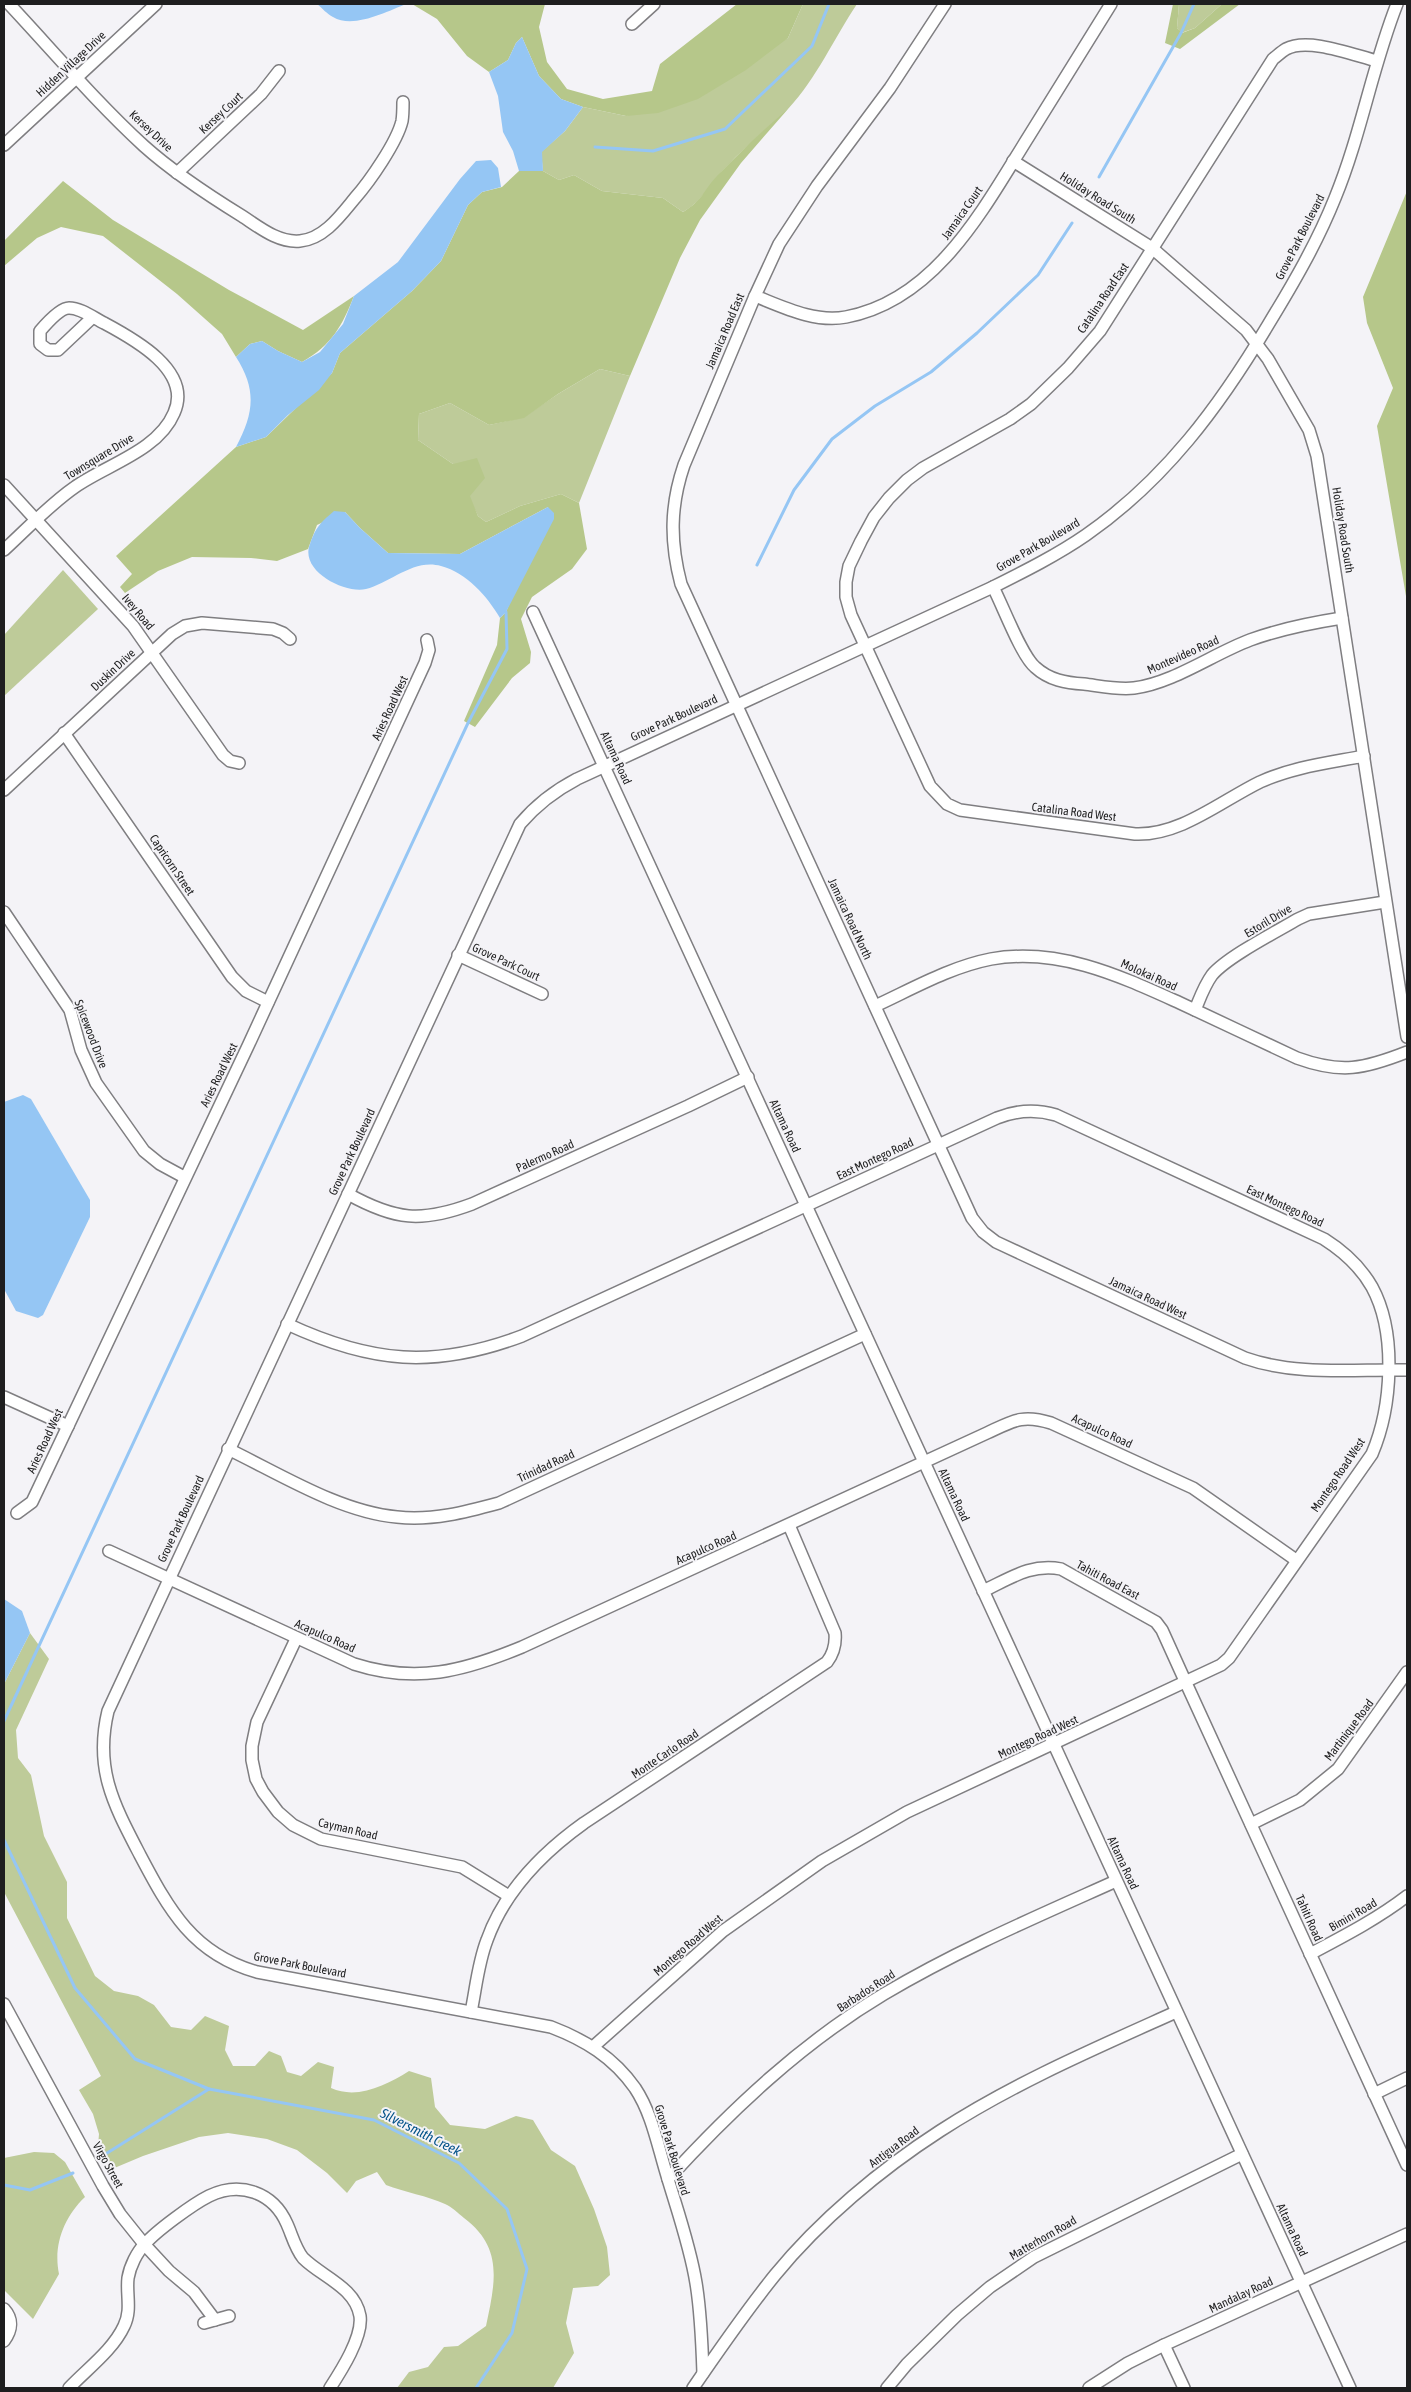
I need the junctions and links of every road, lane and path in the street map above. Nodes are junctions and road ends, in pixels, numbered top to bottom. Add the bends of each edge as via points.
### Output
1 (9, 4) edge
2 (156, 4) edge
3 (654, 4) edge
4 (945, 4) edge
5 (1111, 4) edge
6 (1397, 4) edge
7 (632, 24) dead end
8 (1377, 61) junction
9 (278, 71) dead end
10 (77, 77) junction
11 (403, 102) dead end
12 (4, 145) edge
13 (1013, 161) junction
14 (177, 173) junction
15 (1152, 248) junction
16 (755, 296) junction
17 (93, 317) junction
18 (1257, 344) junction
19 (4, 485) edge
20 (36, 520) junction
21 (4, 550) edge
22 (993, 587) junction
23 (533, 612) dead end
24 (1342, 618) junction
25 (290, 639) dead end
26 (427, 640) dead end
27 (864, 646) junction
28 (152, 652) junction
29 (736, 705) junction
30 (64, 733) junction
31 (1364, 756) junction
32 (239, 763) dead end
33 (604, 766) junction
34 (4, 790) edge
35 (1385, 902) junction
36 (4, 912) edge
37 (458, 955) junction
38 (542, 994) dead end
39 (268, 1002) junction
40 (875, 1006) junction
41 (1194, 1010) junction
42 (1407, 1037) edge
43 (1407, 1052) edge
44 (748, 1077) junction
45 (939, 1144) junction
46 (184, 1177) junction
47 (348, 1194) junction
48 (806, 1205) junction
49 (287, 1324) junction
50 (865, 1334) junction
51 (1388, 1370) junction
52 (1407, 1370) edge
53 (4, 1397) edge
54 (68, 1426) junction
55 (228, 1449) junction
56 (924, 1462) junction
57 (17, 1513) dead end
58 (789, 1525) junction
59 (109, 1551) dead end
60 (1296, 1560) junction
61 (168, 1580) junction
62 (983, 1591) junction
63 (296, 1639) junction
64 (1407, 1672) edge
65 (1186, 1683) junction
66 (1053, 1745) junction
67 (1251, 1824) junction
68 (1116, 1881) junction
69 (509, 1896) junction
70 (1407, 1896) edge
71 (1310, 1954) junction
72 (4, 2004) edge
73 (471, 2012) junction
74 (1176, 2012) junction
75 (594, 2046) junction
76 (1407, 2078) edge
77 (1374, 2094) junction
78 (1242, 2154) junction
79 (1407, 2165) edge
80 (668, 2179) junction
81 (1407, 2234) edge
82 (144, 2244) junction
83 (1301, 2282) junction
84 (4, 2309) edge
85 (228, 2316) dead end
86 (4, 2340) edge
87 (1164, 2345) junction
88 (703, 2374) junction
89 (69, 2388) edge
90 (330, 2388) edge
91 (694, 2388) edge
92 (887, 2388) edge
93 (1089, 2388) edge
94 (1184, 2388) edge
95 (1350, 2388) edge

1 - 10 street, Kersey Drive
2 - 10 street, Hidden Village Drive
3 - 7 street
4 - 16 street, Jamaica Road East via 890,88 794,220
5 - 13 street, Jamaica Court
6 - 8 street, Grove Park Boulevard
8 - 15 street, Catalina Road East via 1314,45 1287,48 1273,58
8 - 18 street, Grove Park Boulevard via 1354,146 1335,199 1306,262
9 - 14 street, Kersey Court via 261,94
10 - 12 street, Hidden Village Drive
10 - 14 street, Kersey Drive via 144,146
11 - 14 street, Kersey Drive via 402,121 395,137 358,195 323,232 301,241 287,241 271,234
13 - 15 street, Holiday Road South
13 - 16 street, Jamaica Court via 968,232 950,253 909,288 884,303 866,312 823,317 800,313
15 - 18 street, Holiday Road South via 1246,330
15 - 27 street, Catalina Road East via 1100,331 1054,384 1010,419 923,468 889,498 874,517 850,566 846,582 850,615
16 - 29 street, Jamaica Road East via 684,465 672,513 674,559 681,584
17 - 17 street via 58,350 48,350 40,344 40,331 63,310 72,308
17 - 20 street, Townsquare Drive via 136,341 157,359 174,380 178,401 168,424 147,444 74,487
18 - 22 street, Grove Park Boulevard via 1198,431 1132,499 1085,536
18 - 24 street, Holiday Road South via 1309,430 1317,456
19 - 20 street, Ivey Road
20 - 21 street, Townsquare Drive
20 - 28 street, Ivey Road via 133,626
22 - 24 street, Montevideo Road via 1022,650 1041,672 1066,683 1117,688 1133,688 1162,680 1249,641 1290,627
22 - 27 street, Grove Park Boulevard
23 - 33 street, Altama Road
24 - 31 street, Holiday Road South
25 - 28 street, Duskin Drive via 272,629 202,623 185,626
26 - 39 street, Aries Road West via 426,663
27 - 29 street, Grove Park Boulevard
27 - 31 street, Catalina Road West via 930,786 948,804 960,810 1153,834 1286,772
28 - 30 street, Duskin Drive
28 - 32 street, Ivey Road via 223,755
29 - 33 street, Grove Park Boulevard
29 - 40 street, Jamaica Road North
30 - 34 street, Duskin Drive
30 - 39 street, Capricorn Street via 232,978 246,991
31 - 35 street, Holiday Road South
33 - 37 street, Grove Park Boulevard via 554,791 520,824
33 - 44 street, Altama Road
35 - 41 street, Estoril Drive via 1309,914 1298,919 1214,973 1205,984
35 - 42 street, Holiday Road South
36 - 46 street, Spicewood Drive via 70,1010 81,1050 96,1083 144,1151
37 - 38 street, Grove Park Court
37 - 47 street, Grove Park Boulevard
39 - 46 street, Aries Road West
40 - 41 street, Molokai Road via 967,966 991,959 1034,957 1061,959 1105,970
40 - 45 street, Jamaica Road North
41 - 43 street, Molokai Road via 1319,1066 1359,1068
44 - 47 street, Palermo Road via 679,1111 445,1214 394,1214
44 - 48 street, Altama Road
45 - 48 street, East Montego Road
45 - 51 street, Jamaica Road West via 972,1218 996,1242 1266,1366 1289,1370
45 - 51 street, East Montego Road via 1003,1116 1022,1111 1048,1113 1324,1239 1350,1258 1371,1286 1383,1315
46 - 54 street, Aries Road West
47 - 49 street, Grove Park Boulevard
48 - 49 street, East Montego Road via 522,1336 467,1354 432,1358 357,1351
48 - 50 street, Altama Road
49 - 55 street, Grove Park Boulevard
50 - 55 street, Trinidad Road via 499,1503 450,1515 399,1518 347,1506
50 - 56 street, Altama Road
51 - 52 street, Jamaica Road West
51 - 60 street, Montego Road West via 1384,1419 1372,1454
53 - 54 street
54 - 57 street, Aries Road West via 32,1502
55 - 61 street, Grove Park Boulevard
56 - 58 street, Acapulco Road
56 - 60 street, Acapulco Road via 1018,1420 1033,1418 1052,1423 1193,1488
56 - 62 street, Altama Road
58 - 63 street, Acapulco Road via 522,1647 458,1670 406,1675 374,1670
58 - 69 street, Monte Carlo Road via 835,1633 836,1643 827,1662 561,1839 532,1867
59 - 61 street, Acapulco Road
60 - 65 street, Montego Road West via 1228,1658 1213,1670
61 - 63 street, Acapulco Road
61 - 73 street, Grove Park Boulevard via 108,1711 102,1743 110,1793 172,1913 201,1943 247,1969
62 - 65 street, Tahiti Road East via 1034,1567 1060,1569 1156,1622
62 - 66 street, Altama Road
63 - 69 street, Cayman Road via 258,1722 252,1746 256,1779 278,1812 292,1826 321,1839 462,1867
64 - 67 street, Martinique Road via 1338,1769 1300,1800
65 - 66 street, Montego Road West
65 - 67 street, Tahiti Road
66 - 68 street, Altama Road
66 - 75 street, Montego Road West via 907,1812 822,1861 723,1931
67 - 71 street, Tahiti Road
68 - 74 street, Altama Road
68 - 80 street, Barbados Road via 944,1961 854,2014 761,2086
69 - 73 street, Monte Carlo Road via 487,1940
70 - 71 street, Bimini Road via 1386,1913
71 - 77 street, Tahiti Road
72 - 82 street, Virgo Street via 103,2186
73 - 75 street, Grove Park Boulevard via 551,2026
74 - 78 street, Altama Road
74 - 88 street, Antigua Road via 1009,2090 939,2131 881,2173 776,2274
75 - 80 street, Grove Park Boulevard via 636,2089 653,2127
76 - 77 street
77 - 79 street, Tahiti Road
78 - 83 street, Altama Road
78 - 92 street, Matterhorn Road via 1034,2256 958,2315
80 - 88 street, Grove Park Boulevard via 696,2284
81 - 83 street, Mandalay Road
82 - 85 street, Virgo Street via 194,2292 210,2322
82 - 89 street via 128,2278 130,2312 125,2326
82 - 90 street via 207,2197 223,2190 240,2188 268,2198 280,2211 301,2256 342,2287 353,2299 360,2320 357,2339
83 - 87 street, Mandalay Road
83 - 95 street, Altama Road
84 - 86 street via 11,2320
87 - 93 street, Mandalay Road
87 - 94 street
88 - 91 street, Antigua Road

